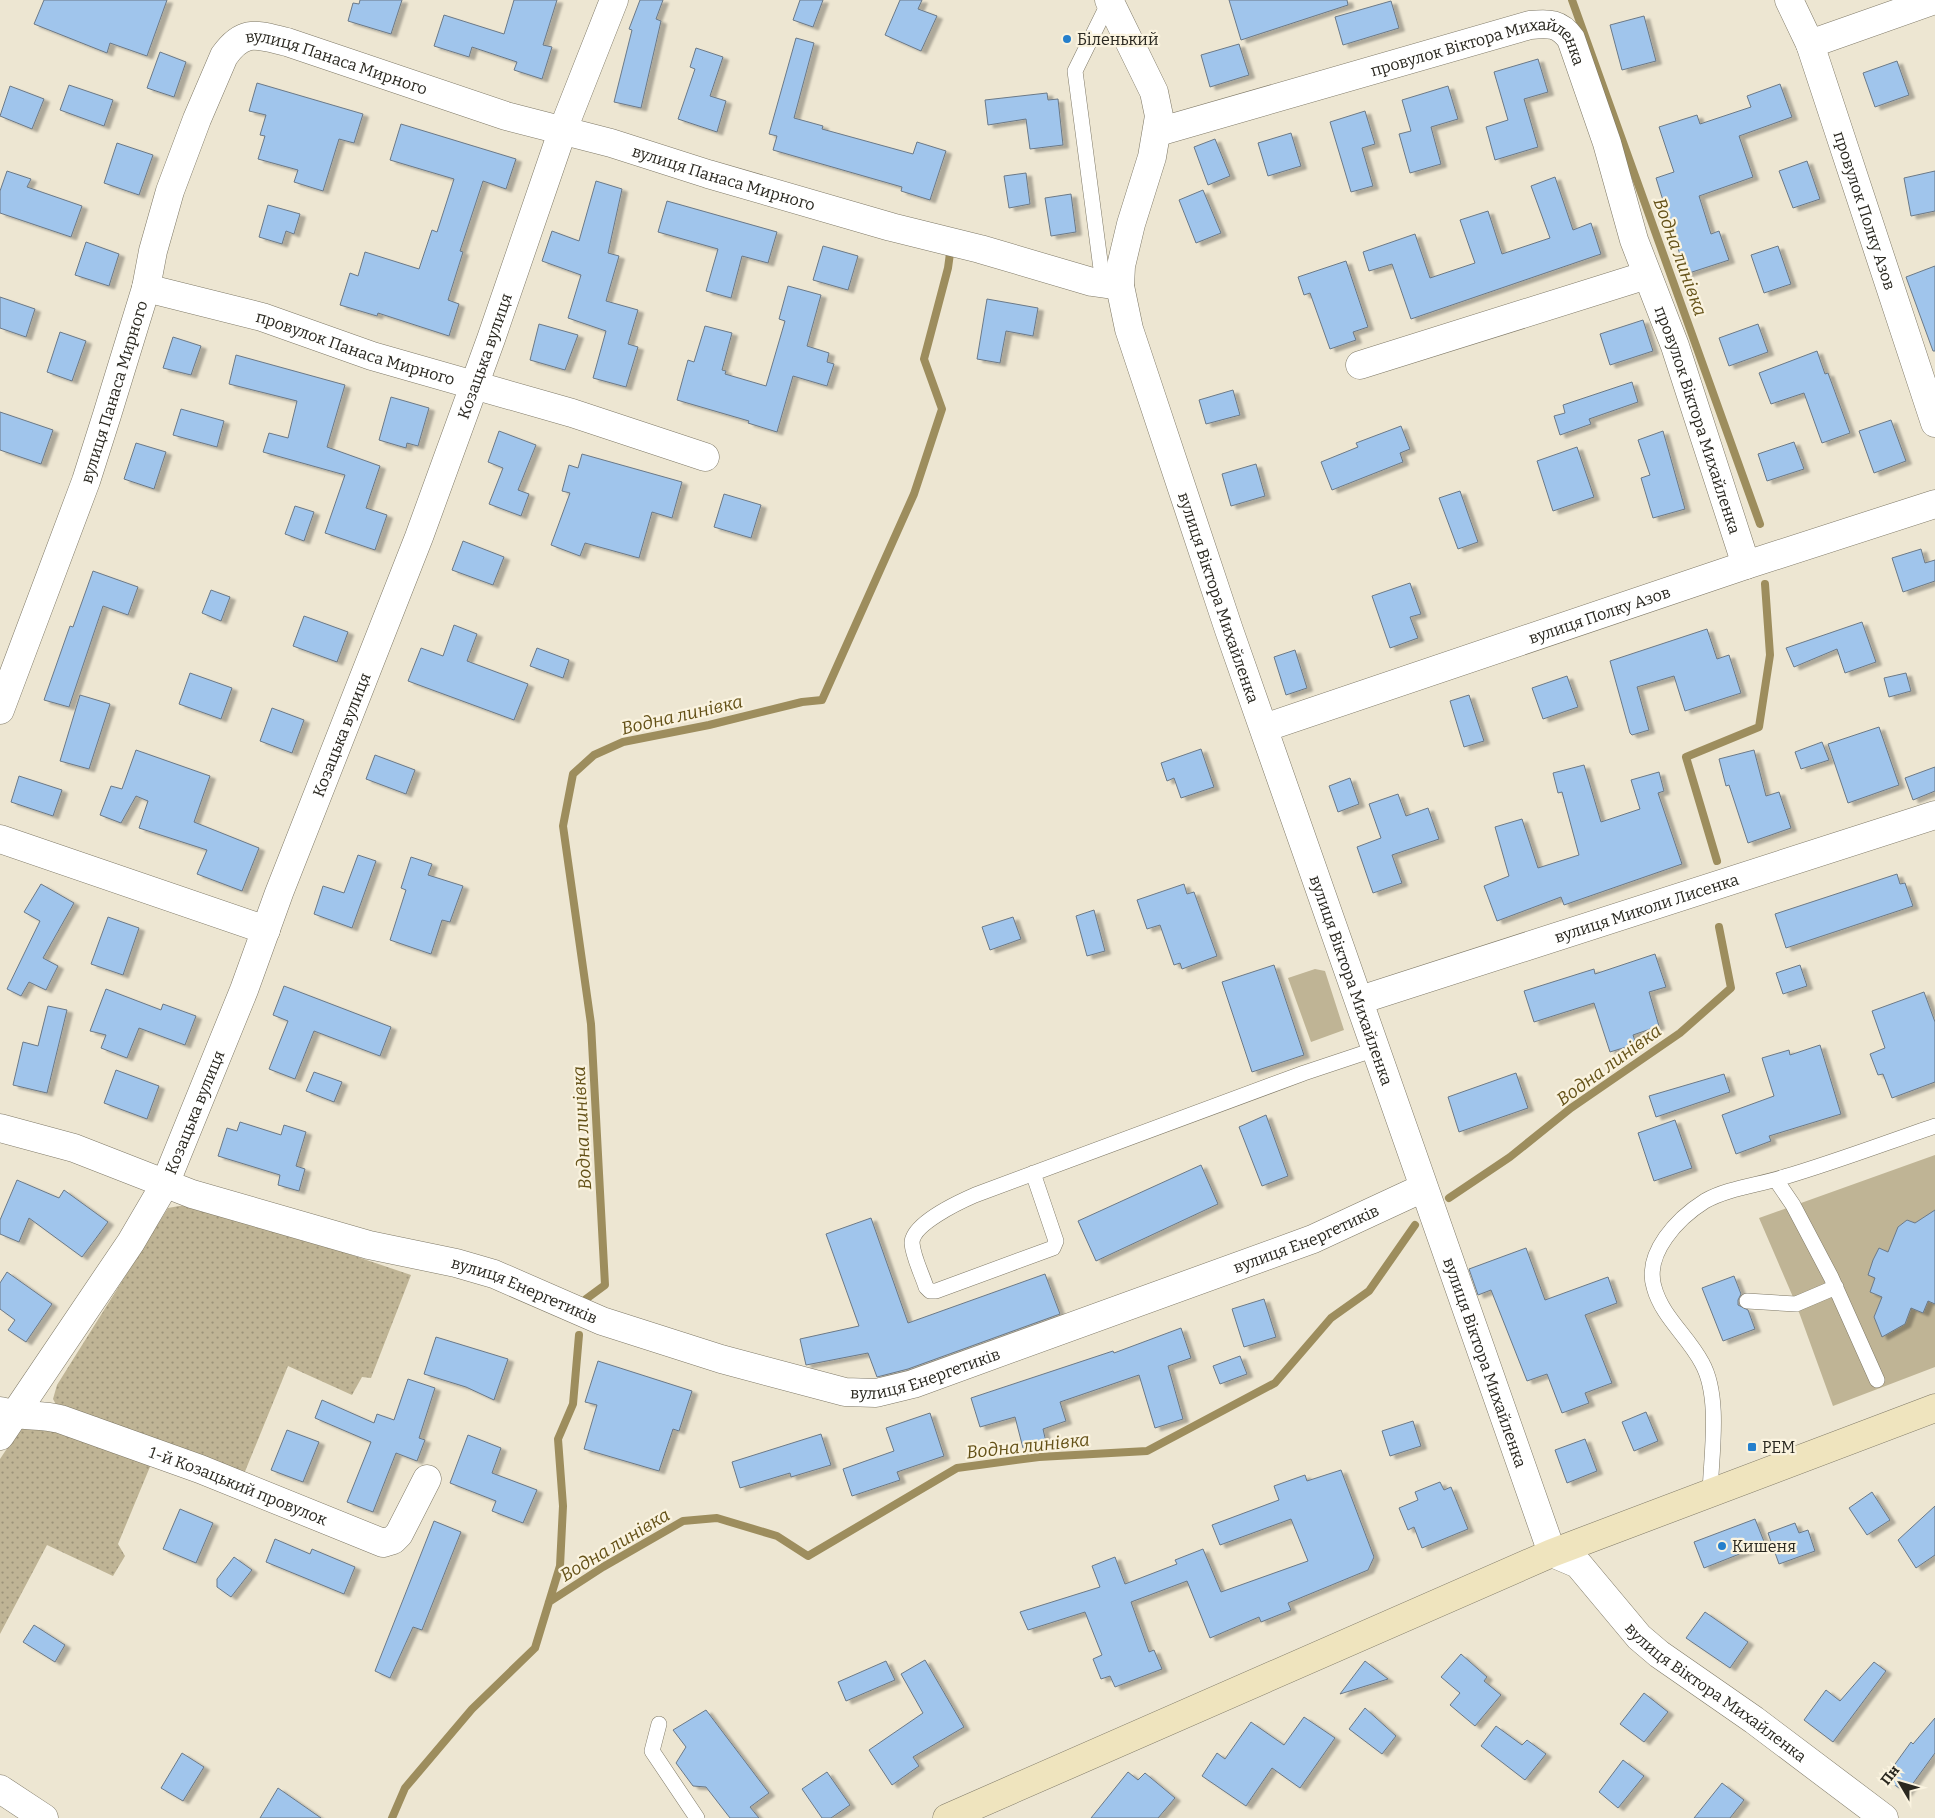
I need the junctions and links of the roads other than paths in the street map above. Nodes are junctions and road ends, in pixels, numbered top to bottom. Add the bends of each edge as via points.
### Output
1 (614, 0) edge
2 (1789, 0) edge
3 (1935, 0) edge
4 (1109, 1) edge
5 (1810, 44) junction
6 (562, 132) junction
7 (1158, 132) junction
8 (1647, 275) junction
9 (1112, 285) junction
10 (146, 288) junction
11 (1360, 365) dead end
12 (474, 386) junction
13 (1935, 423) edge
14 (705, 458) dead end
15 (1935, 504) edge
16 (1746, 565) junction
17 (0, 710) edge
18 (1264, 728) junction
19 (1935, 815) edge
20 (0, 839) edge
21 (266, 930) junction
22 (1360, 1000) junction
23 (1376, 1049) junction
24 (1935, 1126) edge
25 (0, 1128) edge
26 (1033, 1173) junction
27 (1776, 1180) junction
28 (165, 1184) junction
29 (1423, 1188) junction
30 (1836, 1288) junction
31 (1747, 1301) dead end
32 (1877, 1380) dead end
33 (1935, 1408) edge
34 (5, 1420) edge
35 (427, 1479) dead end
36 (1710, 1494) junction
37 (1552, 1553) junction
38 (659, 1724) dead end
39 (0, 1789) edge
40 (44, 1818) edge
41 (697, 1818) edge
42 (947, 1818) edge
43 (1884, 1818) edge

1 - 6 street, Козацька вулиця
2 - 5 street, провулок Полку Азов
3 - 5 street
4 - 7 street, вулиця Віктора Михайленка via 1154,92 1159,116
4 - 9 lane via 1076,71
5 - 13 street, провулок Полку Азов
6 - 9 street, вулиця Панаса Мирного via 611,143 858,218
6 - 10 street, вулиця Панаса Мирного via 287,42 254,35 240,38 224,56 183,154 160,223
6 - 12 street, Козацька вулиця
7 - 8 street, провулок Віктора Михайленка via 1523,27 1553,24 1565,30 1581,64
7 - 9 street, вулиця Віктора Михайленка
8 - 11 street
8 - 16 street, провулок Віктора Михайленка via 1675,346
9 - 18 street, вулиця Віктора Михайленка
10 - 12 street, провулок Панаса Мирного via 262,317 372,356
10 - 17 street, вулиця Панаса Мирного via 86,481
12 - 14 street, провулок Панаса Мирного via 572,413
12 - 21 street, Козацька вулиця
15 - 16 street, вулиця Полку Азов
16 - 18 street, вулиця Полку Азов
18 - 22 street, вулиця Віктора Михайленка
19 - 22 street, вулиця Миколи Лисенка
20 - 21 street
21 - 28 street, Козацька вулиця
22 - 23 street, вулиця Віктора Михайленка
23 - 26 lane
23 - 29 street, вулиця Віктора Михайленка
24 - 27 lane
25 - 28 street via 74,1148
26 - 26 lane via 1056,1241 1053,1248 930,1291 912,1244 916,1230 959,1202
27 - 30 lane via 1793,1205
27 - 36 lane via 1706,1201 1667,1236 1654,1262 1652,1274 1657,1297 1698,1356 1710,1382 1713,1420
28 - 29 street, вулиця Енергетиків via 370,1245 494,1274 602,1321 721,1359 859,1393 876,1393 913,1384 1313,1239
28 - 34 street, Козацька вулиця via 132,1242
29 - 37 street, вулиця Віктора Михайленка
30 - 31 lane via 1796,1304
30 - 32 lane
33 - 36 street
34 - 35 street, 1-й Козацький провулок via 51,1416 200,1468 383,1543 399,1534
36 - 37 street
37 - 42 street
37 - 43 street, вулиця Віктора Михайленка via 1578,1564 1634,1631 1659,1654 1754,1720
38 - 41 lane via 652,1751
39 - 40 street

